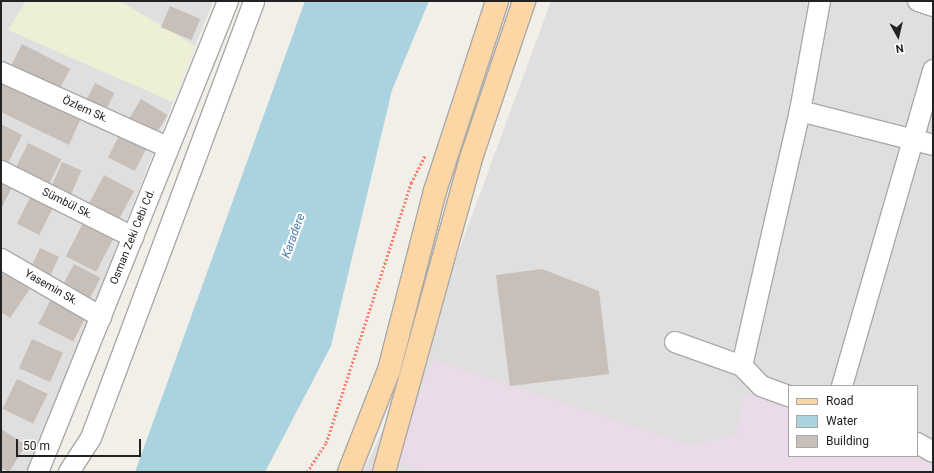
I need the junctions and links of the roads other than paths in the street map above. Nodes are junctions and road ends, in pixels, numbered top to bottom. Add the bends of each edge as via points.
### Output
1 (228, 1) edge
2 (254, 1) edge
3 (497, 1) edge
4 (524, 1) edge
5 (820, 1) edge
6 (918, 1) edge
7 (933, 6) edge
8 (933, 70) edge
9 (1, 72) edge
10 (800, 111) junction
11 (913, 140) junction
12 (933, 145) edge
13 (169, 148) junction
14 (1, 171) edge
15 (133, 238) junction
16 (1, 259) edge
17 (101, 317) junction
18 (675, 342) dead end
19 (742, 366) junction
20 (842, 385) edge
21 (788, 396) edge
22 (918, 444) edge
23 (933, 452) edge
24 (38, 472) edge
25 (69, 472) edge
26 (349, 472) edge
27 (384, 472) edge

1 - 13 street, Osman Zeki Cebi Cd.
2 - 25 street via 91,438
3 - 26 main road via 435,191 389,370
4 - 27 main road via 471,158
5 - 10 street
6 - 7 street
8 - 11 street
9 - 13 street, Özlem Sk.
10 - 11 street
10 - 19 street
11 - 12 street
11 - 20 street
13 - 15 street, Osman Zeki Cebi Cd.
14 - 15 street, Sümbül Sk.
15 - 17 street, Osman Zeki Cebi Cd.
16 - 17 street, Yasemin Sk.
17 - 24 street, Osman Zeki Cebi Cd.
18 - 19 street
19 - 21 street via 762,386
22 - 23 street

